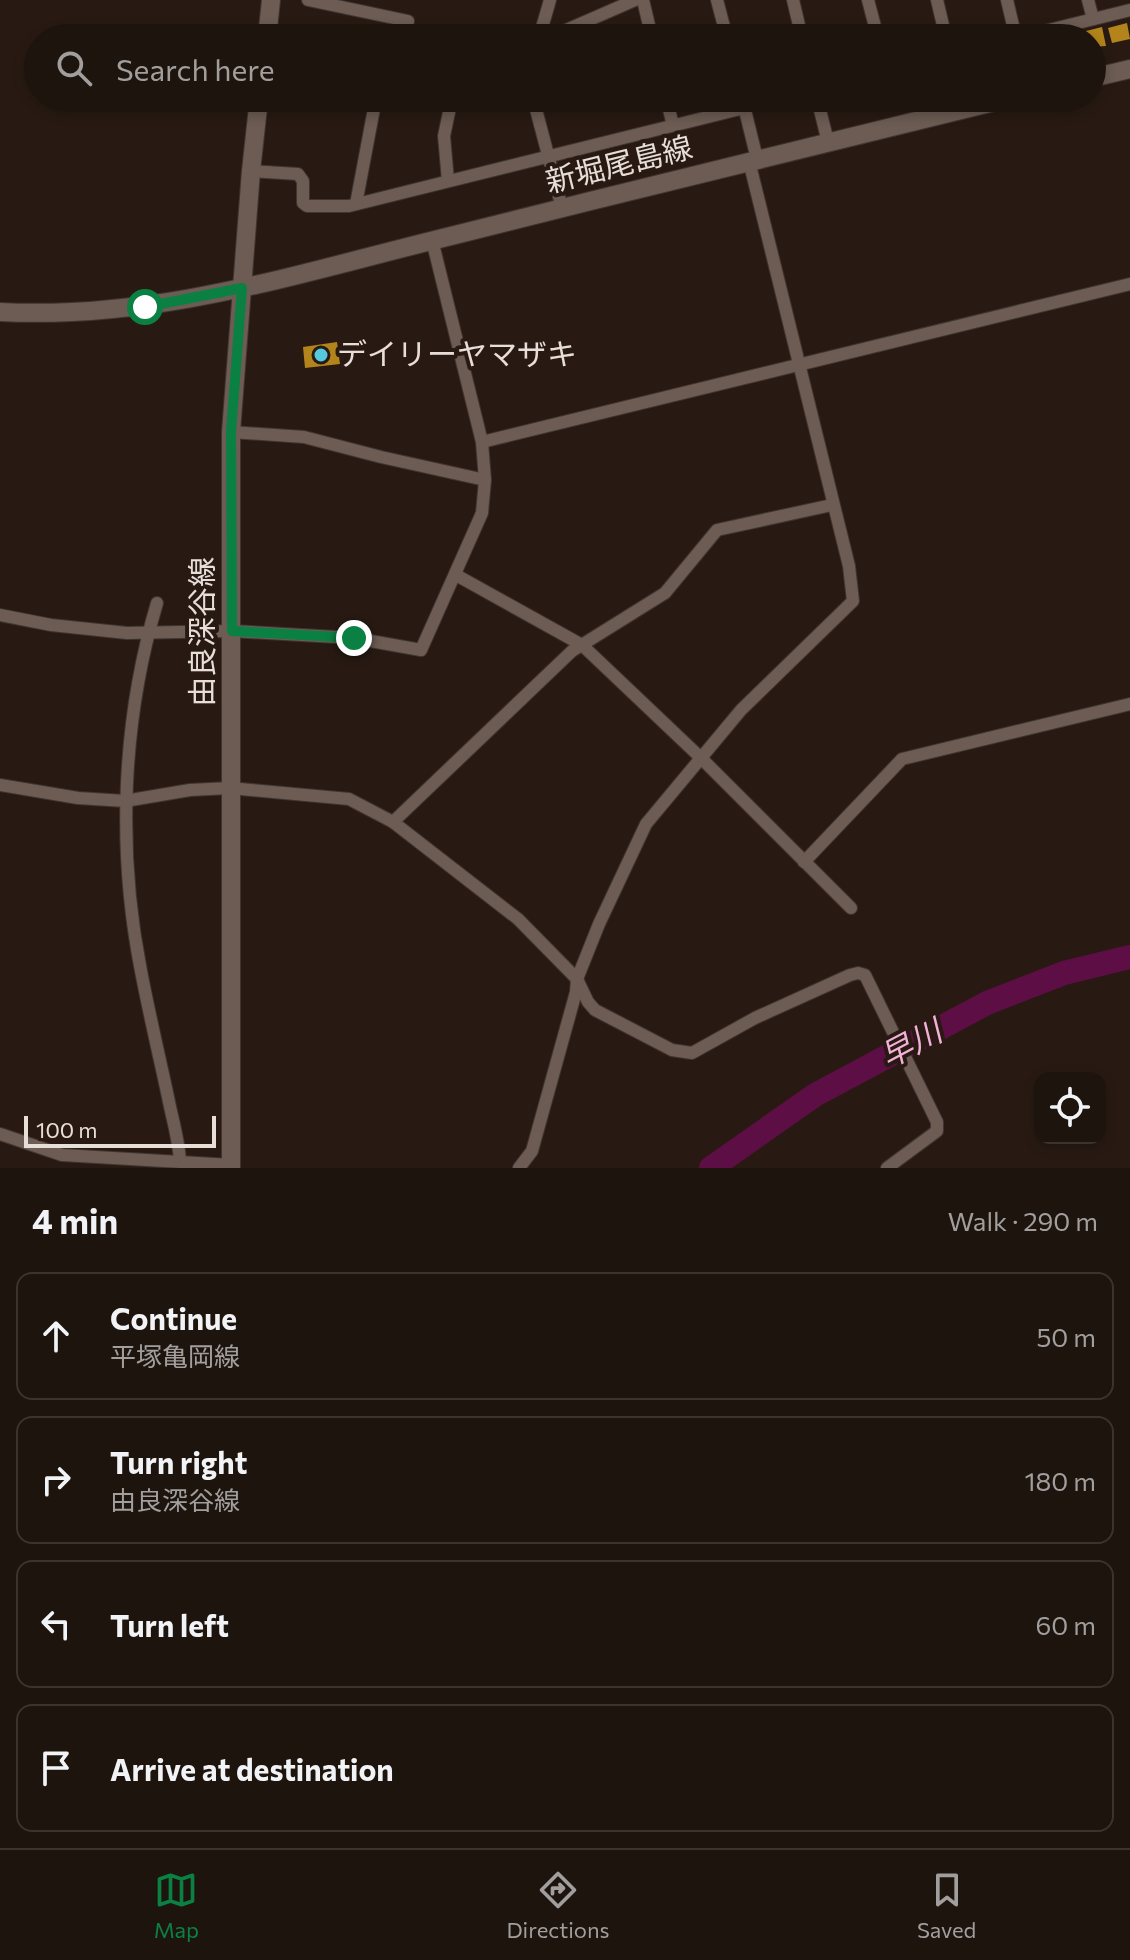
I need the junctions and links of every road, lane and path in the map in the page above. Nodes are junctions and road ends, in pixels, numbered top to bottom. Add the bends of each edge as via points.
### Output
1 (271, 0) edge
2 (308, 0) edge
3 (550, 0) edge
4 (635, 0) edge
5 (643, 0) edge
6 (717, 0) edge
7 (793, 0) edge
8 (868, 0) edge
9 (937, 0) edge
10 (1007, 0) edge
11 (1088, 0) edge
12 (1130, 10) edge
13 (1093, 19) junction
14 (268, 24) edge
15 (407, 24) edge
16 (543, 24) edge
17 (580, 24) edge
18 (649, 24) edge
19 (723, 24) edge
20 (799, 24) edge
21 (874, 24) edge
22 (943, 24) edge
23 (1013, 24) edge
24 (1073, 24) edge
25 (1130, 69) edge
26 (1106, 75) edge
27 (257, 112) edge
28 (373, 112) edge
29 (449, 112) edge
30 (537, 112) edge
31 (670, 112) edge
32 (714, 112) edge
33 (745, 112) edge
34 (820, 112) edge
35 (952, 112) edge
36 (673, 125) junction
37 (828, 142) junction
38 (548, 156) junction
39 (753, 160) junction
40 (251, 171) junction
41 (448, 181) junction
42 (356, 204) junction
43 (562, 208) junction
44 (432, 240) junction
45 (1130, 284) edge
46 (242, 288) junction
47 (0, 312) edge
48 (800, 366) junction
49 (231, 432) junction
50 (482, 442) junction
51 (485, 480) junction
52 (832, 505) junction
53 (456, 575) junction
54 (157, 603) dead end
55 (0, 615) edge
56 (232, 631) junction
57 (148, 635) junction
58 (582, 645) junction
59 (1130, 704) edge
60 (701, 758) junction
61 (0, 785) edge
62 (230, 788) junction
63 (125, 801) junction
64 (393, 822) junction
65 (804, 862) junction
66 (851, 908) dead end
67 (577, 979) junction
68 (0, 1134) edge
69 (180, 1162) junction
70 (231, 1166) edge
71 (519, 1168) edge
72 (887, 1168) edge

1 - 14 main road
2 - 15 street
3 - 16 street
4 - 17 street
5 - 18 street
6 - 19 street
7 - 20 street
8 - 21 street
9 - 22 street
10 - 23 street
11 - 13 street
12 - 13 street
13 - 24 street
25 - 26 main road
27 - 40 main road, 由良深谷線
28 - 42 street
29 - 41 street via 444,136
30 - 38 street
31 - 36 street
32 - 36 street
33 - 39 street
34 - 37 street
35 - 37 main road, 新堀尾島線
36 - 38 street
37 - 39 main road, 新堀尾島線
38 - 41 street
38 - 43 street
39 - 43 main road, 新堀尾島線
39 - 48 street
40 - 42 street via 298,174 307,206
40 - 46 main road, 由良深谷線
41 - 42 street
43 - 44 main road, 新堀尾島線
44 - 46 main road, 新堀尾島線
44 - 50 street
45 - 48 street
46 - 47 main road, 新堀尾島線 via 115,311
46 - 49 main road, 由良深谷線
48 - 50 street
48 - 52 street
49 - 51 street via 304,437
49 - 56 main road, 由良深谷線
50 - 51 street
51 - 53 street via 482,513
52 - 58 street via 717,530 665,593
52 - 60 street via 853,601 741,710
53 - 56 street via 421,650 354,638
53 - 58 street
54 - 57 street
55 - 57 street
56 - 57 street
56 - 62 main road, 由良深谷線
57 - 63 street
58 - 60 street
58 - 64 street
59 - 65 street via 902,759
60 - 65 street
60 - 67 street via 646,824
61 - 63 street
62 - 63 street
62 - 64 street via 349,799
62 - 70 main road, 由良深谷線
63 - 69 street via 140,968
64 - 67 street via 518,919
65 - 66 street
67 - 71 street via 532,1151
67 - 72 street via 595,1010 672,1050 692,1053 850,975 865,975 935,1116 937,1131
68 - 69 street via 62,1155
69 - 70 street

